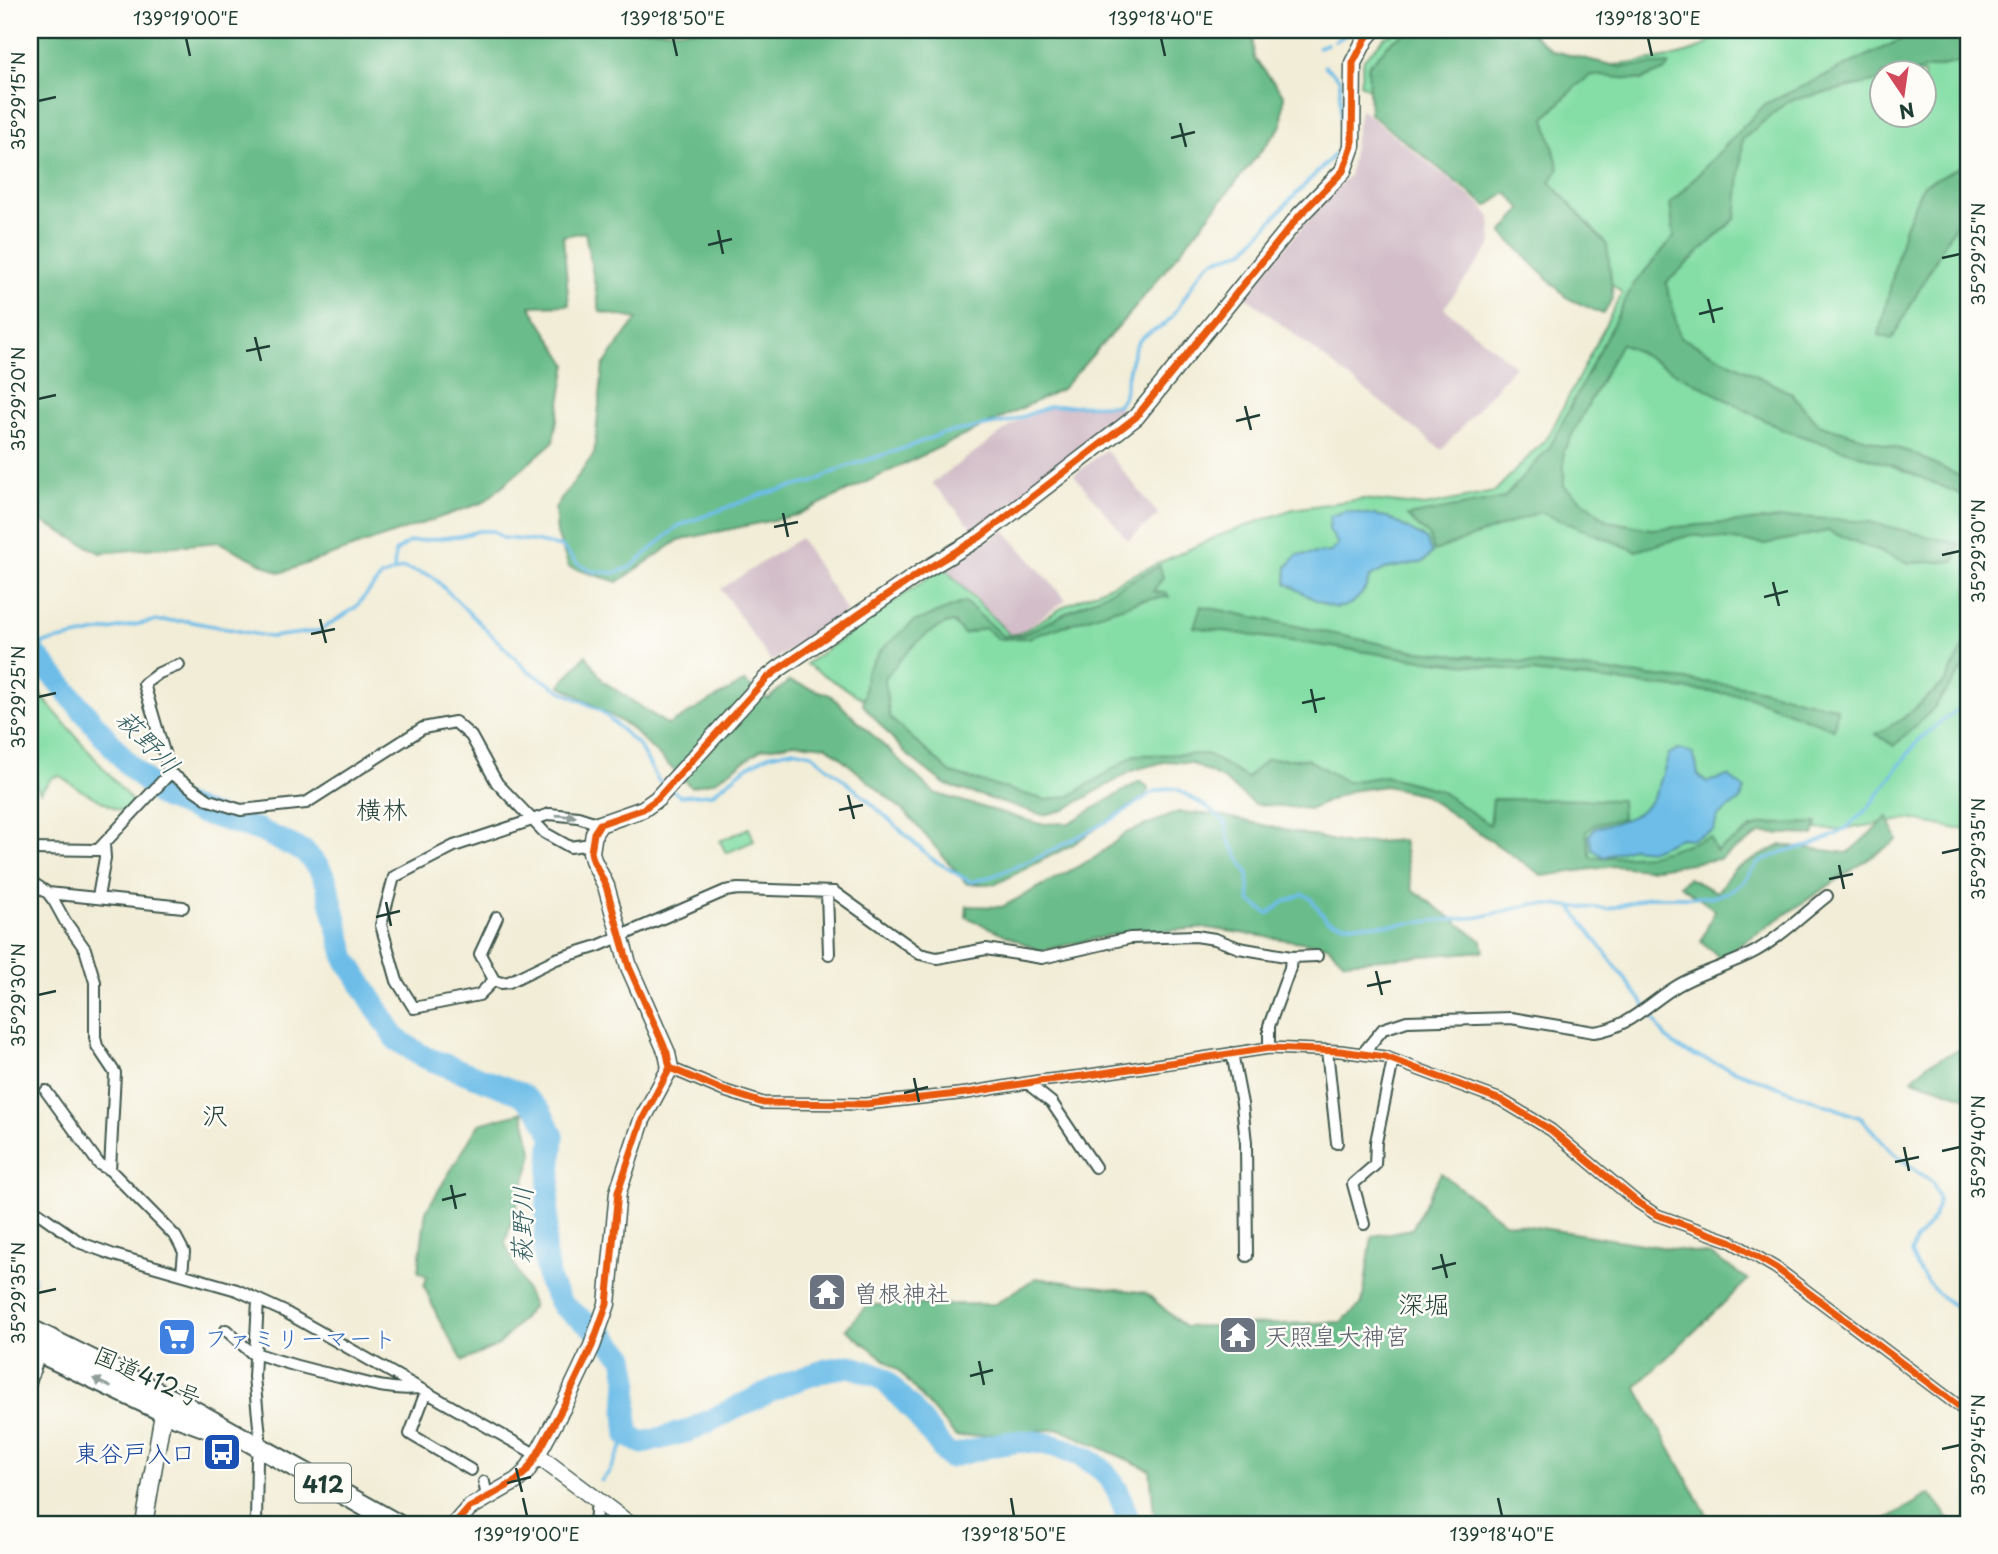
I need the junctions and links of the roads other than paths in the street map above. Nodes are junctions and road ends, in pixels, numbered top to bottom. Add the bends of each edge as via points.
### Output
1 (1373, 30) edge
2 (179, 665) dead end
3 (167, 777) junction
4 (532, 820) junction
5 (600, 824) junction
6 (104, 844) junction
7 (591, 845) junction
8 (30, 849) edge
9 (30, 881) edge
10 (827, 892) junction
11 (48, 893) junction
12 (1827, 896) dead end
13 (98, 897) junction
14 (183, 907) dead end
15 (497, 917) dead end
16 (618, 937) junction
17 (829, 954) dead end
18 (1317, 956) dead end
19 (1291, 957) junction
20 (494, 980) junction
21 (1269, 1048) junction
22 (1327, 1050) junction
23 (1232, 1053) junction
24 (1363, 1053) junction
25 (1393, 1060) junction
26 (670, 1068) junction
27 (1029, 1083) junction
28 (46, 1091) dead end
29 (81, 1138) junction
30 (1337, 1143) dead end
31 (69, 1145) dead end
32 (1095, 1167) dead end
33 (110, 1170) junction
34 (30, 1207) edge
35 (1364, 1224) dead end
36 (1247, 1256) dead end
37 (182, 1273) junction
38 (258, 1300) junction
39 (30, 1329) edge
40 (226, 1330) dead end
41 (35, 1350) edge
42 (255, 1354) junction
43 (30, 1384) edge
44 (422, 1390) junction
45 (165, 1405) junction
46 (1968, 1413) edge
47 (254, 1445) junction
48 (537, 1455) junction
49 (471, 1470) dead end
50 (597, 1499) junction
51 (393, 1523) edge
52 (145, 1524) edge
53 (256, 1524) edge
54 (455, 1524) edge
55 (595, 1524) edge
56 (629, 1524) edge

1 - 5 street via 1353,62 1352,146 1343,171 1300,215 1136,417 980,537 780,668 643,809
2 - 3 street via 144,684
3 - 4 street via 209,800 241,810 306,803 423,728 456,723 471,736 497,783
3 - 6 street
4 -> 5 street via 550,814
4 - 7 street via 552,839 570,847
4 - 20 street via 454,846 400,872 391,882 381,925 397,981 414,1008 479,995
5 - 7 street
6 - 8 street via 98,850
6 - 13 street
7 - 16 street
9 - 11 street
10 - 16 street via 725,891
10 - 17 street
10 - 19 street via 834,892 929,957 986,949 1042,958 1130,938 1196,936
11 - 13 street
11 - 33 street via 85,949 95,982 95,1037 114,1073
12 - 24 street via 1753,953 1678,985 1608,1031 1511,1018 1407,1021 1383,1029
13 - 14 street
15 - 20 street via 480,954
16 - 20 street via 556,958 509,982
16 - 26 street
18 - 19 street
19 - 21 street via 1269,1026
21 - 22 street
21 - 23 street
22 - 24 street
22 - 30 street
23 - 27 street
23 - 36 street via 1246,1143
24 - 25 street
25 - 35 street via 1375,1165 1353,1184
25 - 46 street via 1501,1100 1552,1130 1657,1215 1730,1241 1776,1268
26 - 27 street via 763,1103 866,1104
26 - 48 street via 642,1120 618,1192 602,1321
27 - 32 street via 1052,1103
28 - 29 street
29 - 31 street
29 - 33 street via 99,1164
33 - 37 street via 164,1218 184,1252
34 - 37 street via 81,1243
37 - 38 street
38 - 42 street
38 - 44 street
39 - 45 highway, 国道412号 / 412
40 - 42 street
41 - 43 street
45 -> 41 highway, 国道412号 / 412
42 - 44 street via 369,1385
42 - 47 street
44 - 48 street
44 - 49 street via 410,1434
45 - 47 highway, 国道412号 / 412
45 - 52 street
47 - 51 highway, 国道412号 / 412
47 - 53 street
48 - 50 street
48 - 54 street via 516,1481 486,1489
50 - 55 street
50 - 56 street

